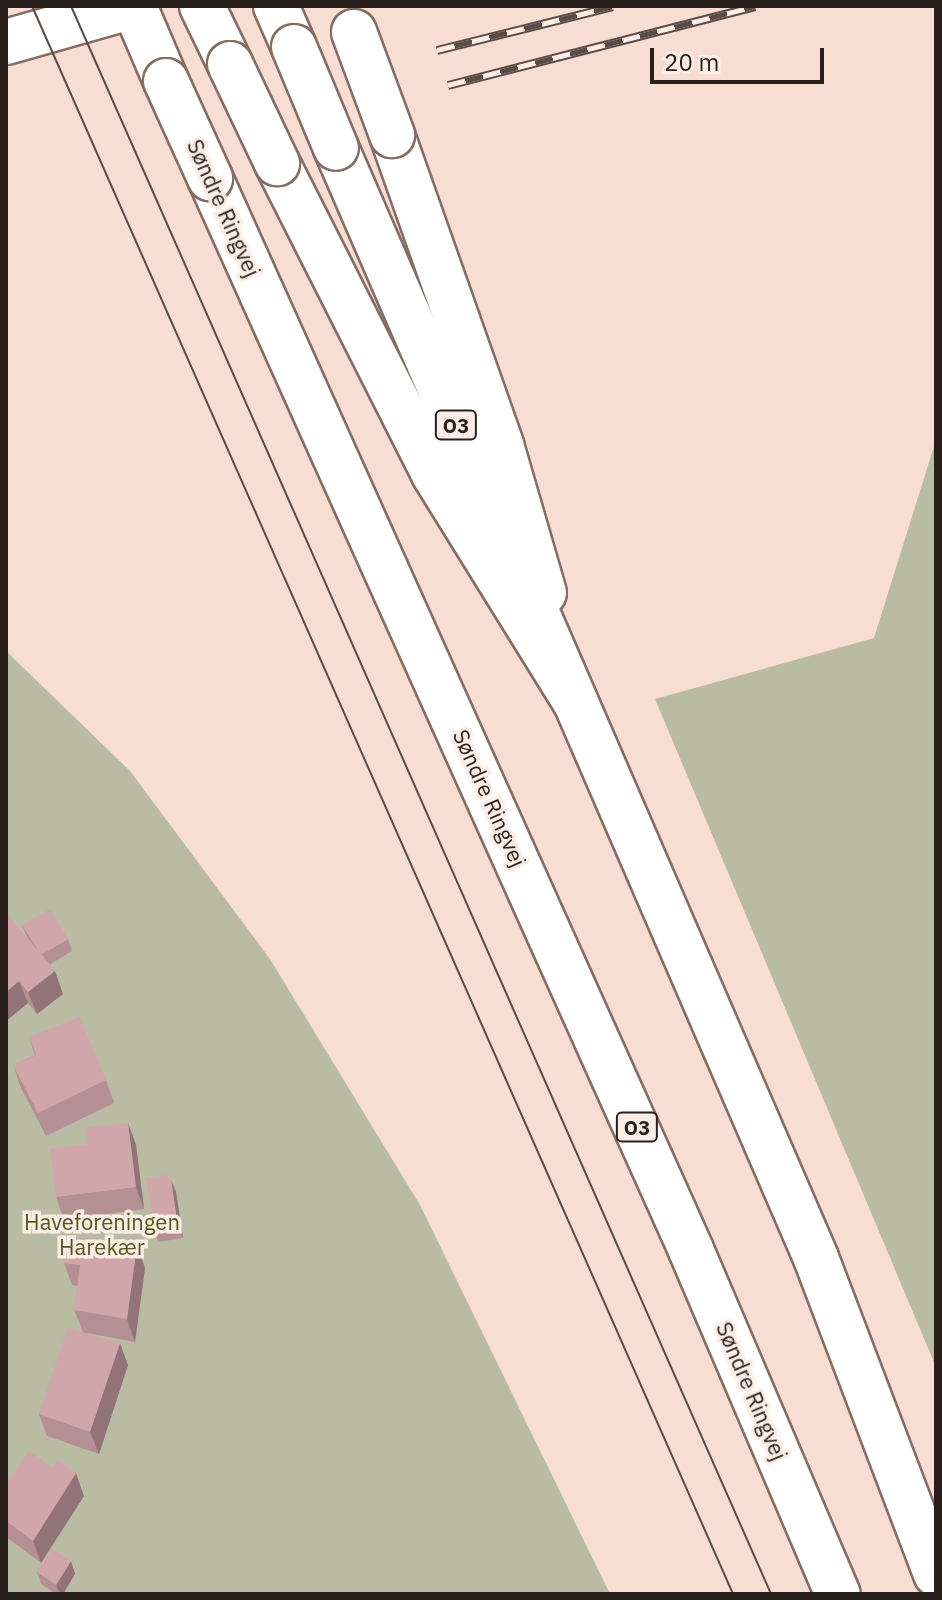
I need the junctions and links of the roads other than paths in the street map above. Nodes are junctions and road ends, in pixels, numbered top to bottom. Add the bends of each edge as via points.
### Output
1 (133, 6) edge
2 (202, 6) edge
3 (276, 6) edge
4 (349, 19) edge
5 (6, 42) edge
6 (576, 703) junction
7 (936, 1574) edge
8 (838, 1594) edge

1 - 5 main road
1 - 8 main road, Søndre Ringvej / O3, bridge via 685,1235
2 - 6 main road, bridge via 434,474
3 - 6 main road, O3, bridge
4 - 6 main road, bridge via 501,445
6 - 7 main road, O3 via 816,1258

